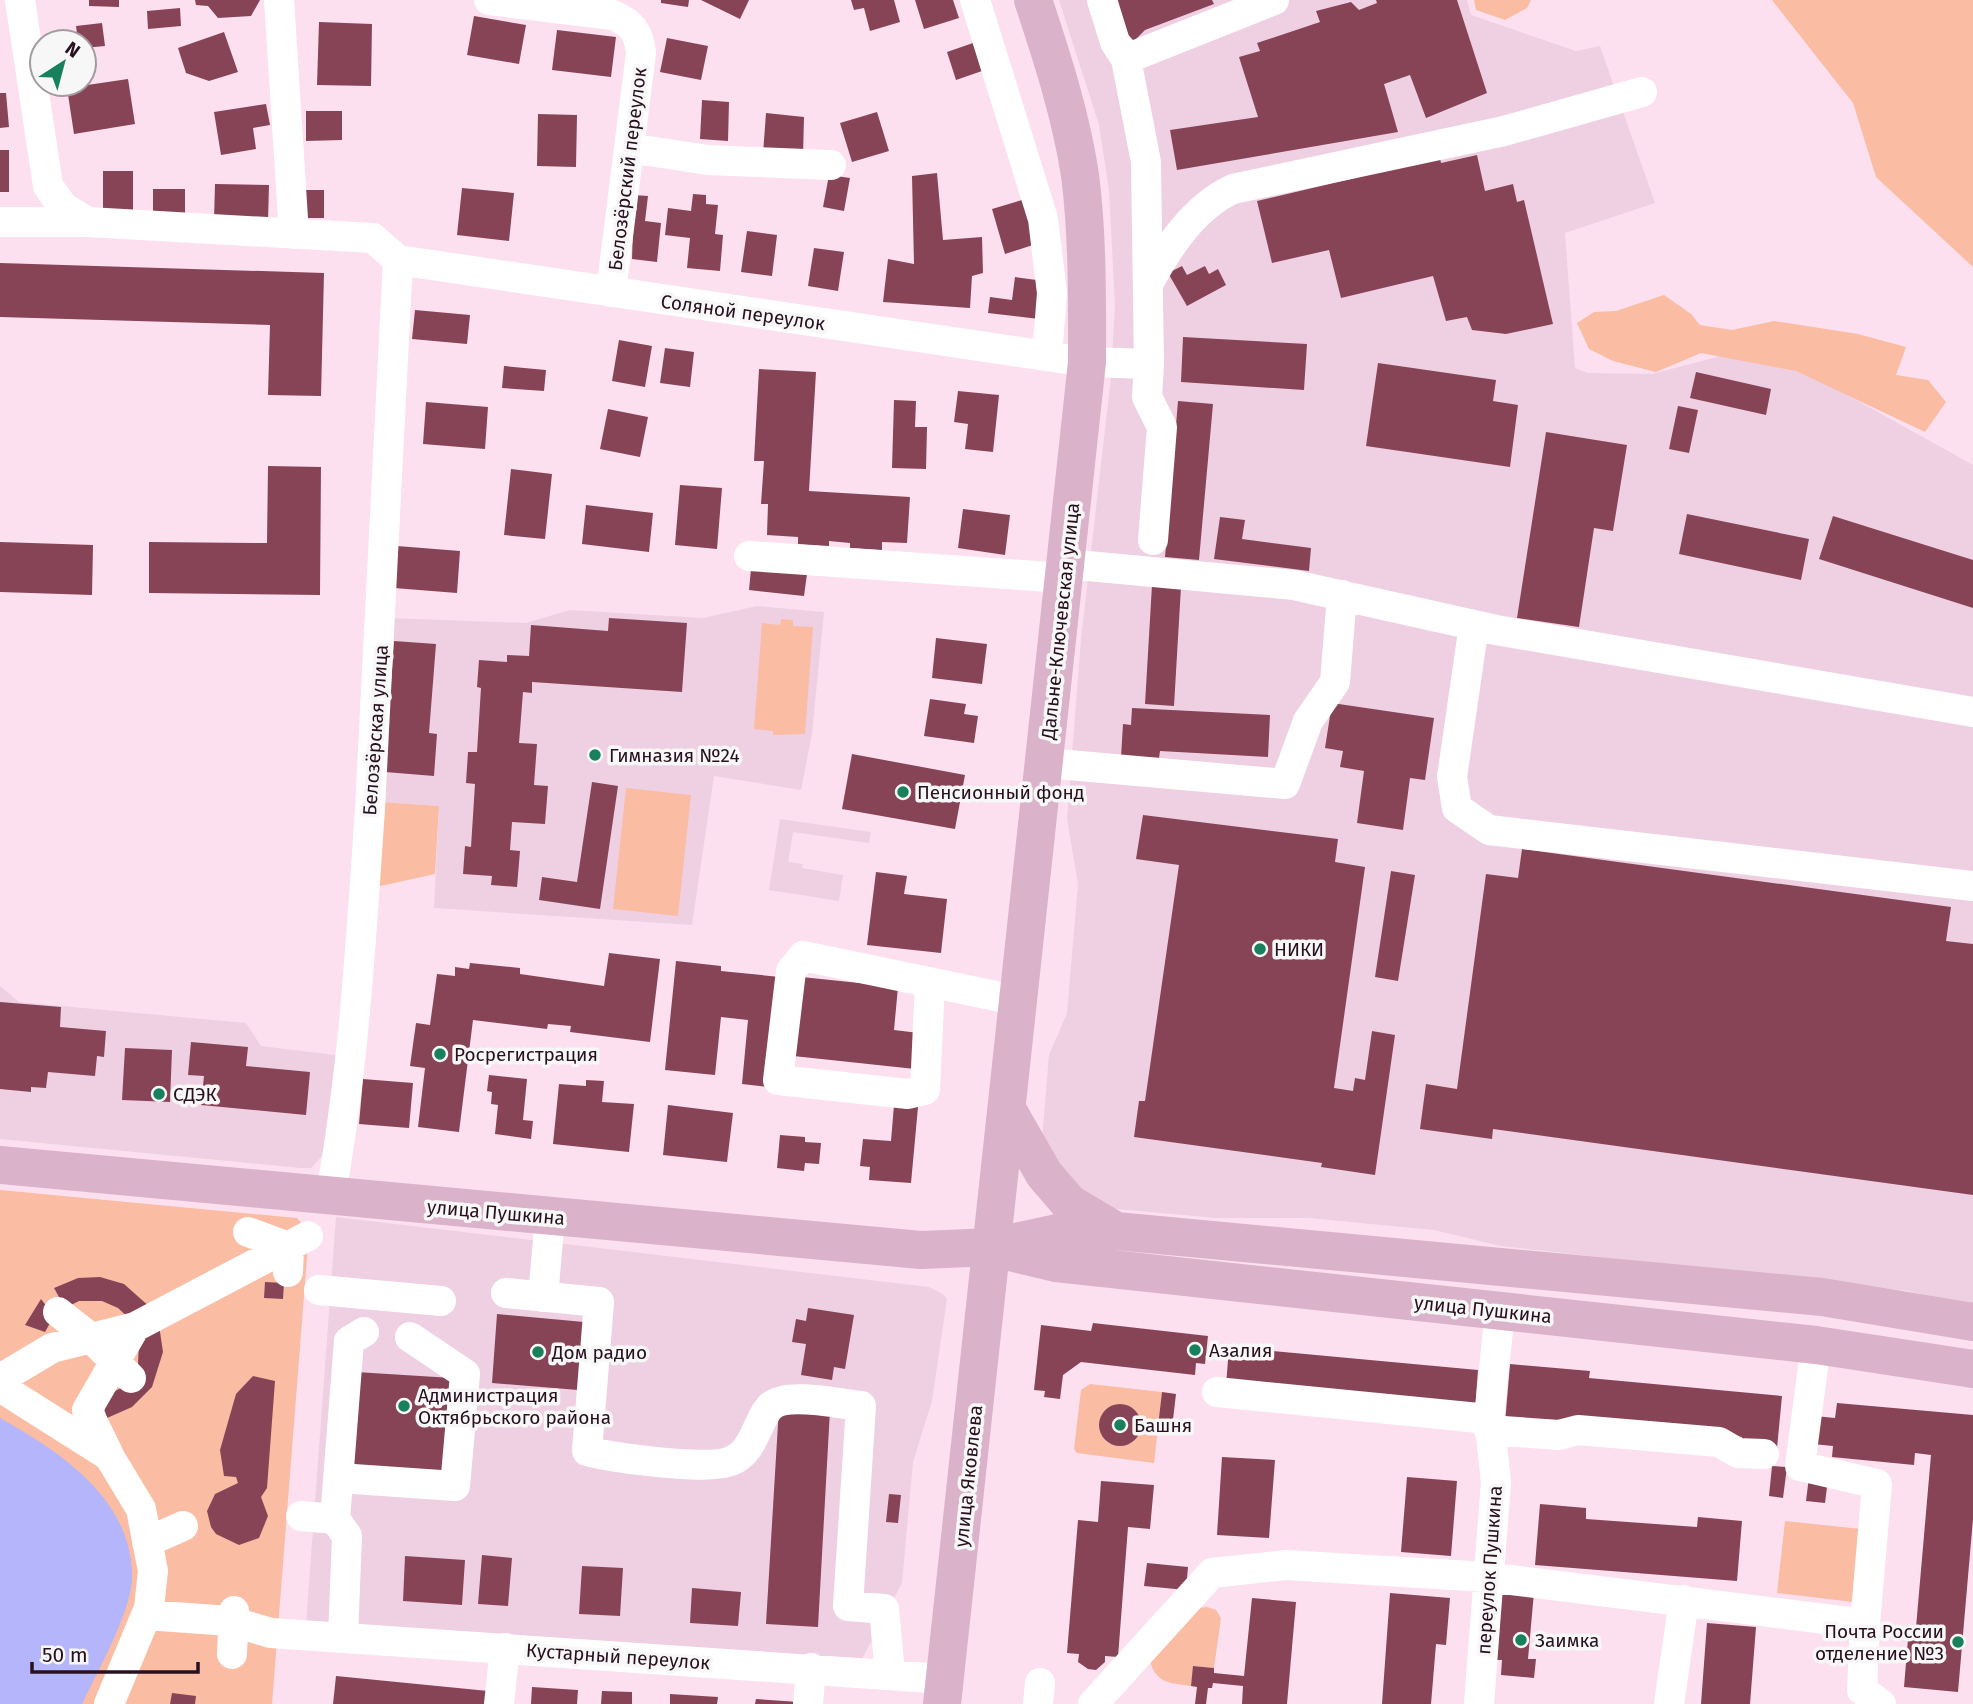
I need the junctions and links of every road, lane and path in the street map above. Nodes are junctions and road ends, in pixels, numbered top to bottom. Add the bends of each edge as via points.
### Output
1 (20, 0) edge
2 (279, 0) edge
3 (489, 0) edge
4 (975, 0) edge
5 (1033, 0) edge
6 (1102, 0) edge
7 (1274, 0) edge
8 (1126, 58) junction
9 (1642, 92) dead end
10 (629, 148) junction
11 (831, 165) dead end
12 (0, 222) edge
13 (88, 222) junction
14 (294, 234) junction
15 (398, 260) junction
16 (1147, 284) junction
17 (611, 292) junction
18 (1047, 356) junction
19 (1087, 362) junction
20 (1149, 364) junction
21 (1153, 540) dead end
22 (749, 556) dead end
23 (1065, 571) junction
24 (1342, 595) junction
25 (1474, 625) junction
26 (1973, 712) edge
27 (1046, 763) junction
28 (1973, 886) edge
29 (930, 982) junction
30 (1020, 1001) junction
31 (1008, 1111) junction
32 (0, 1165) edge
33 (330, 1198) junction
34 (550, 1217) junction
35 (1116, 1231) junction
36 (993, 1248) junction
37 (276, 1252) dead end
38 (319, 1290) dead end
39 (506, 1293) dead end
40 (543, 1297) junction
41 (441, 1301) dead end
42 (1500, 1310) junction
43 (58, 1312) dead end
44 (1973, 1322) edge
45 (135, 1327) junction
46 (364, 1332) dead end
47 (410, 1336) dead end
48 (91, 1338) junction
49 (1816, 1345) junction
50 (1973, 1369) edge
51 (123, 1370) junction
52 (0, 1378) edge
53 (0, 1387) edge
54 (1217, 1392) dead end
55 (1489, 1424) junction
56 (1764, 1454) dead end
57 (109, 1456) junction
58 (339, 1478) junction
59 (301, 1516) dead end
60 (335, 1519) junction
61 (183, 1526) dead end
62 (148, 1542) junction
63 (1487, 1577) junction
64 (1684, 1600) junction
65 (1865, 1624) junction
66 (158, 1628) junction
67 (233, 1631) junction
68 (343, 1638) junction
69 (505, 1648) junction
70 (811, 1668) junction
71 (890, 1674) junction
72 (944, 1691) edge
73 (109, 1704) edge
74 (499, 1704) edge
75 (808, 1704) edge
76 (1093, 1704) edge
77 (1479, 1704) edge
78 (1669, 1704) edge
79 (1881, 1704) edge

1 - 13 street via 48,186 63,207
2 - 14 street
3 - 10 street, Белозёрский переулок via 613,15 636,31 641,53
4 - 18 street via 1043,219 1052,293
5 - 19 main road, Дальне-Ключевская улица via 1067,111 1079,174 1087,243
6 - 8 street via 1115,42
7 - 8 street
8 - 16 street via 1146,162
9 - 16 street via 1504,131 1233,189 1211,199 1166,251
10 - 11 street via 708,160
10 - 17 street, Белозёрский переулок
12 - 13 street
13 - 14 street
14 - 15 street via 373,238
15 - 17 street, Соляной переулок
15 - 33 street, Белозёрская улица via 382,610 351,1056
16 - 20 street
17 - 18 street, Соляной переулок
18 - 19 street, Соляной переулок
19 - 20 street, Соляной переулок
19 - 23 main road, Дальне-Ключевская улица
20 - 21 street via 1147,397 1162,427
22 - 23 street
23 - 24 street via 1294,584
23 - 27 main road, Дальне-Ключевская улица
24 - 25 street
24 - 27 street via 1335,681 1308,720 1285,784
25 - 26 street
25 - 28 street via 1452,777 1457,808 1489,830
27 - 30 main road, Дальне-Ключевская улица
29 - 29 street via 803,956 791,971 778,1080 908,1094 925,1090
29 - 30 street
30 - 31 main road, Дальне-Ключевская улица
31 - 35 main road via 1044,1174 1069,1203
31 - 36 main road, Дальне-Ключевская улица
32 - 33 main road, улица Пушкина
33 - 34 main road, улица Пушкина
34 - 36 main road, улица Пушкина via 921,1250
34 - 40 street
35 - 36 main road, улица Пушкина via 1057,1233
35 - 44 main road, улица Пушкина via 1822,1297
36 - 42 main road, улица Пушкина via 1056,1264
36 - 72 main road, улица Яковлева
37 - 45 street
38 - 41 street
39 - 40 street
40 - 71 street via 599,1302 587,1451 611,1457 729,1462 748,1448 770,1406 780,1401 861,1406 848,1606 884,1609
42 - 49 main road, улица Пушкина
42 - 55 street, переулок Пушкина
43 - 48 street
45 - 48 street
45 - 51 street
46 - 58 street via 349,1341
47 - 58 street via 465,1374 455,1486
48 - 51 street
48 - 52 street via 52,1348
49 - 50 main road, улица Пушкина
49 - 65 street via 1800,1466 1877,1484
51 - 57 street via 86,1410
53 - 57 street
54 - 55 street
55 - 56 street via 1559,1435 1578,1430 1719,1442 1738,1452
55 - 63 street, переулок Пушкина via 1496,1482
57 - 62 street via 141,1509
58 - 60 street
59 - 60 street
60 - 68 street via 347,1536
61 - 62 street
62 - 66 street
63 - 64 street
63 - 76 street via 1286,1565 1212,1573
63 - 77 street, переулок Пушкина
64 - 65 street
64 - 78 street
65 - 79 street via 1862,1690
66 - 67 street
66 - 67 street
66 - 73 street
67 - 68 street, Кустарный переулок
68 - 69 street, Кустарный переулок
69 - 70 street, Кустарный переулок
69 - 74 street
70 - 71 street, Кустарный переулок
70 - 75 street
71 - 72 street, Кустарный переулок

